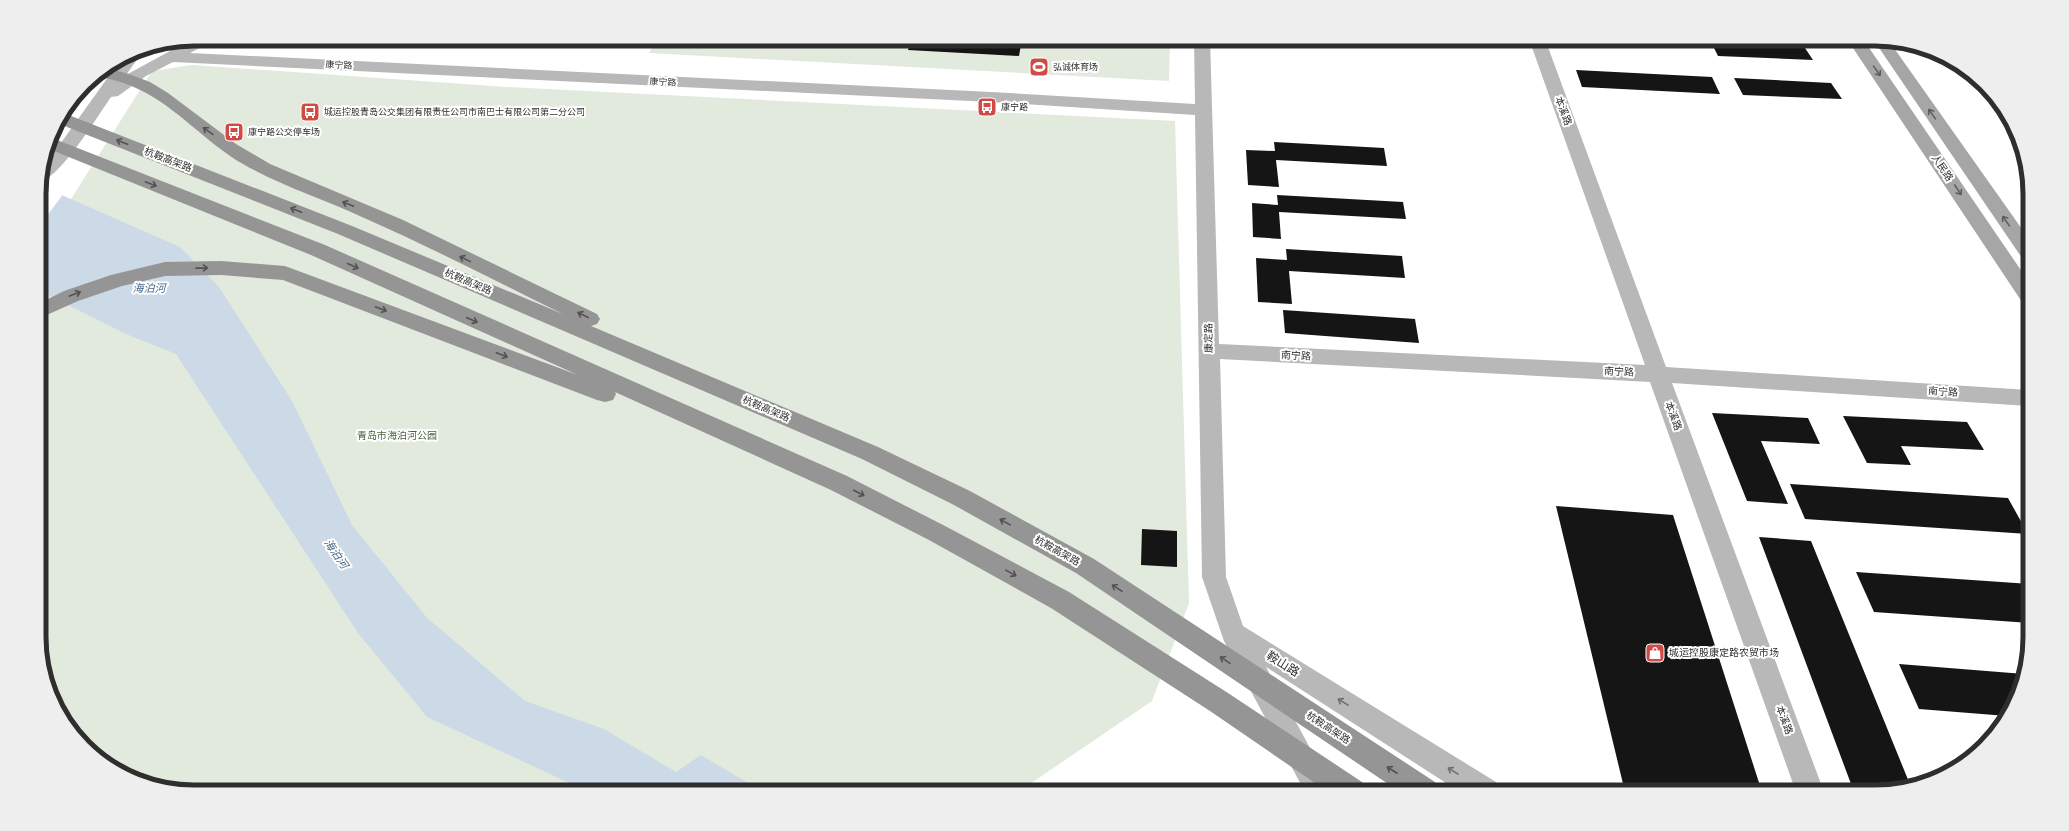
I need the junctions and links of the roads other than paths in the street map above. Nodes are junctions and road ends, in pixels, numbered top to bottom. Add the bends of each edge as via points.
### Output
1 (191, 46) edge
2 (1202, 46) edge
3 (1541, 46) edge
4 (1860, 46) edge
5 (1884, 46) edge
6 (170, 57) junction
7 (128, 61) edge
8 (108, 74) edge
9 (102, 100) junction
10 (1204, 110) junction
11 (66, 120) edge
12 (54, 151) edge
13 (2023, 244) edge
14 (2023, 288) edge
15 (46, 308) edge
16 (1209, 351) junction
17 (1658, 374) junction
18 (2023, 398) edge
19 (870, 453) junction
20 (839, 483) junction
21 (1233, 633) junction
22 (1316, 785) edge
23 (1342, 785) edge
24 (1414, 785) edge
25 (1475, 785) edge
26 (1807, 785) edge

1 - 6 street
2 - 10 street, 康定路
3 - 17 street, 本溪路
4 -> 14 main road, 人民路
13 -> 5 main road
6 - 9 street via 140,73
6 - 10 street, 康宁路 via 991,97
7 - 9 street
19 -> 8 highway via 368,212 248,160 155,90
9 - 12 street
10 - 16 street, 康定路
19 -> 11 highway, 杭鞍高架路 via 345,230
12 -> 20 highway via 318,250
15 -> 20 highway via 71,296 118,280 165,269 221,268 285,273
16 - 17 street, 南宁路
16 - 21 street, 康定路 via 1214,577
17 - 18 street, 南宁路
17 - 26 street, 本溪路
24 -> 19 highway, 杭鞍高架路 via 1085,566 962,498
20 -> 23 highway via 1060,600 1219,702
21 - 22 street, 鞍山路
25 -> 21 street, 鞍山路

